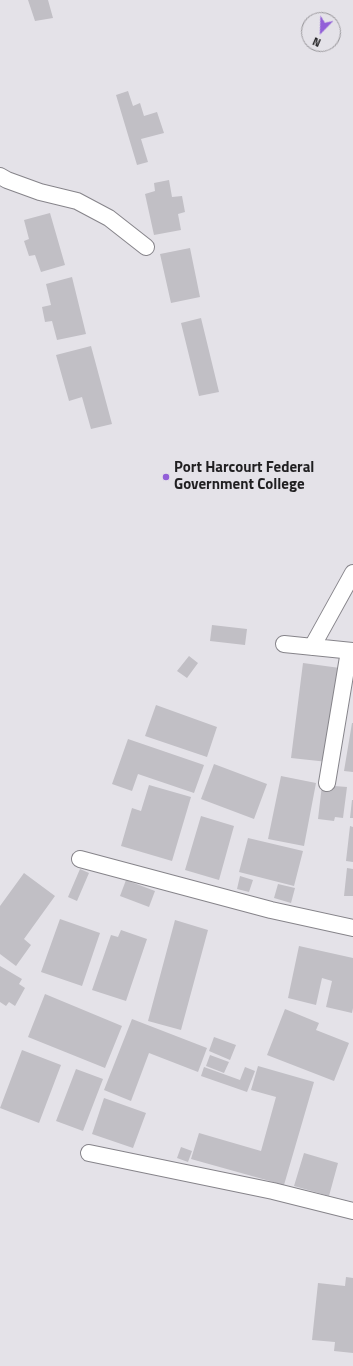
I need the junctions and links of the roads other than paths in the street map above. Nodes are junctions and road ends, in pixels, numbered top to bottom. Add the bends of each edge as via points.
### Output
1 (0, 176) edge
2 (146, 247) dead end
3 (353, 573) edge
4 (284, 644) dead end
5 (312, 647) junction
6 (351, 651) edge
7 (327, 783) dead end
8 (80, 859) dead end
9 (353, 928) edge
10 (89, 1153) dead end
11 (353, 1211) edge

1 - 2 street via 40,192 77,201 110,218
3 - 5 street
4 - 5 street
5 - 6 street
6 - 7 street
8 - 9 street via 271,910
10 - 11 street via 273,1191

